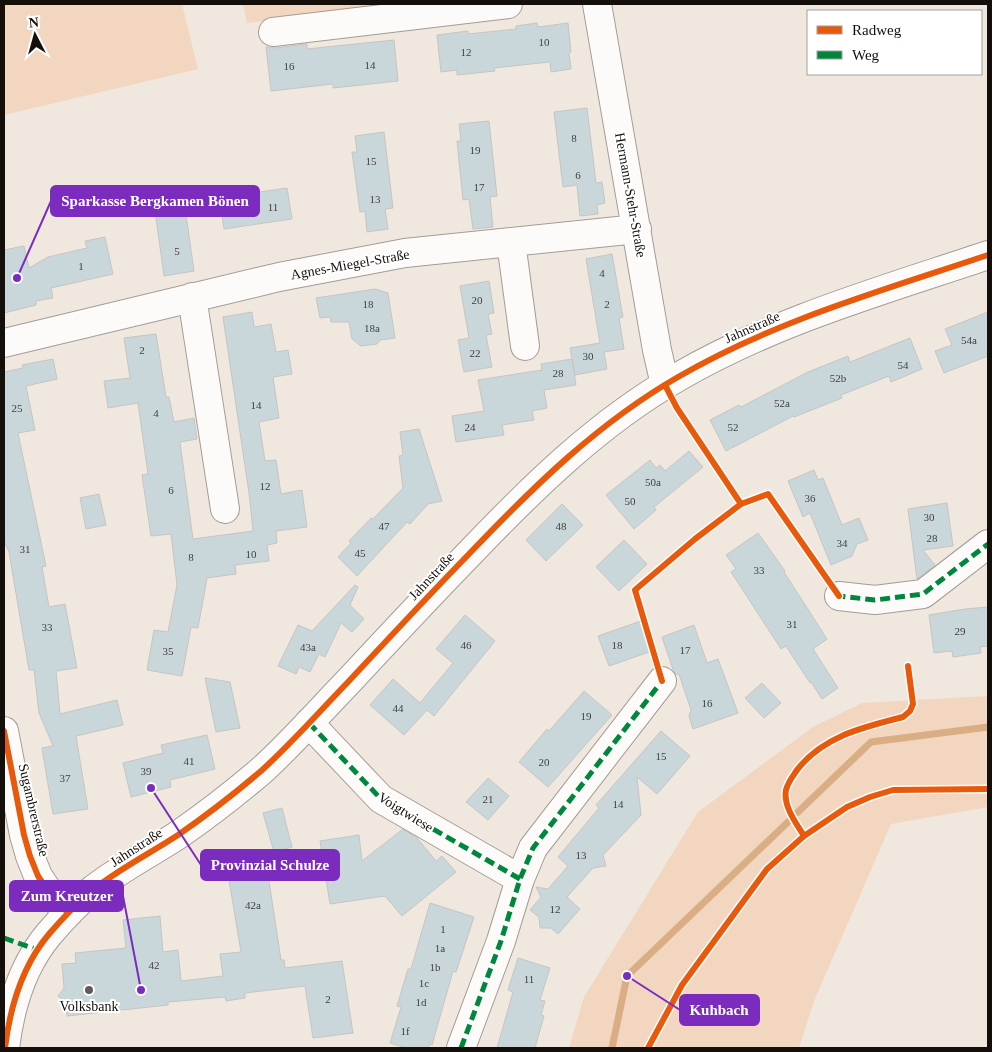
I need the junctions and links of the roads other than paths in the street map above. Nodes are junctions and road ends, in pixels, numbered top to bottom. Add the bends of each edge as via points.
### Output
1 (508, 4) edge
2 (597, 4) edge
3 (273, 32) dead end
4 (637, 229) junction
5 (511, 242) junction
6 (988, 255) edge
7 (192, 297) junction
8 (4, 343) edge
9 (525, 346) dead end
10 (665, 385) junction
11 (225, 509) dead end
12 (988, 544) edge
13 (839, 596) dead end
14 (662, 681) dead end
15 (309, 723) junction
16 (4, 731) edge
17 (520, 879) junction
18 (68, 913) junction
19 (5, 1048) edge
20 (461, 1048) edge

1 - 3 street
2 - 4 street, Hermann-Stehr-Straße
4 - 5 street, Agnes-Miegel-Straße
4 - 10 street, Hermann-Stehr-Straße
5 - 7 street, Agnes-Miegel-Straße via 405,254
5 - 9 street
6 - 10 street, Jahnstraße via 828,309 748,340
7 - 8 street, Agnes-Miegel-Straße
7 - 11 street
10 - 15 street, Jahnstraße via 603,428 520,501
12 - 13 street via 923,594 875,600
14 - 17 street via 533,848
15 - 17 street, Voigtwiese via 381,799
15 - 18 street, Jahnstraße via 263,769 216,808 92,890
16 - 18 street, Sugambrerstraße via 30,856 48,891
17 - 20 street
18 - 19 street, Jahnstraße via 30,961 10,1014

